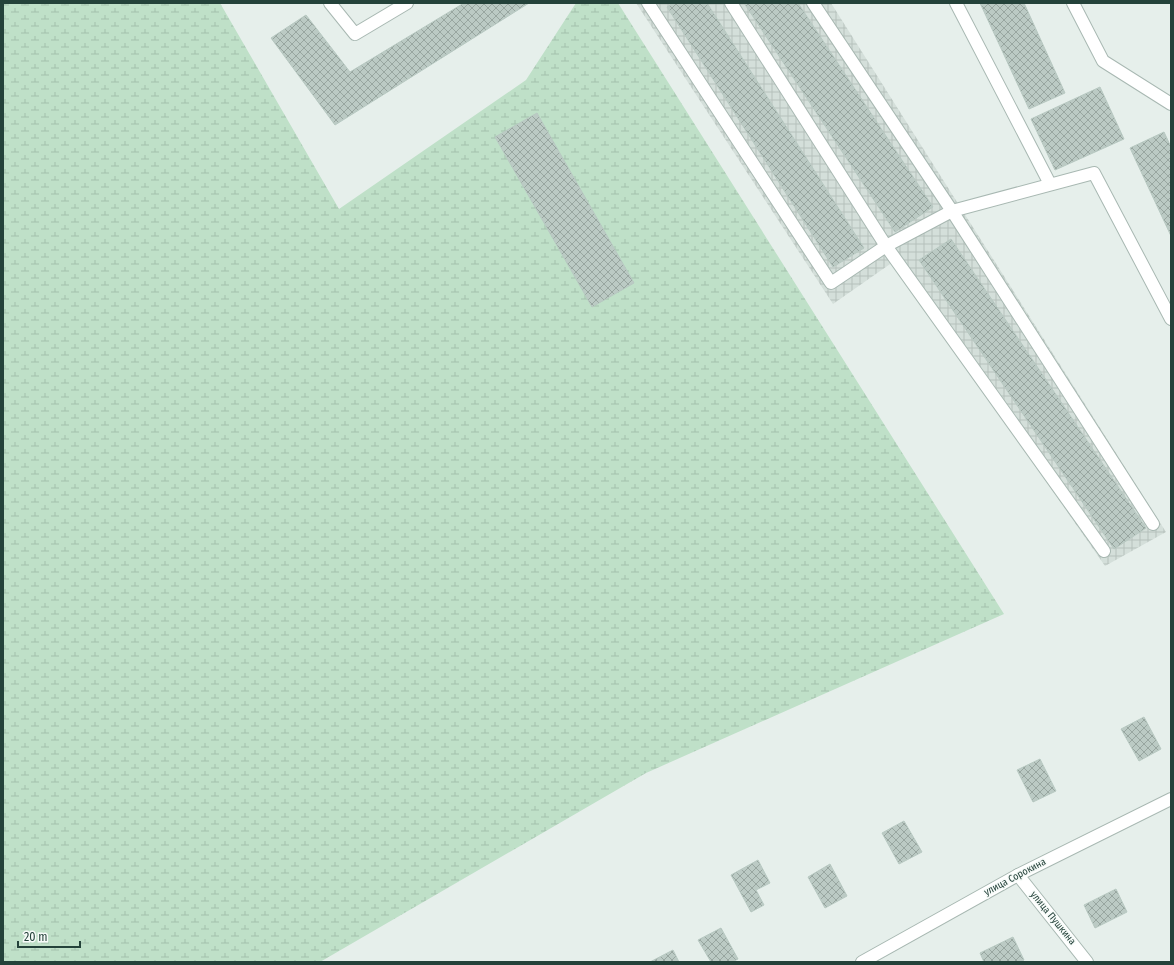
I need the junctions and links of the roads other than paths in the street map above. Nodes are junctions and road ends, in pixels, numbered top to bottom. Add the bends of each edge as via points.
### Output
1 (330, 3) edge
2 (407, 3) edge
3 (648, 3) edge
4 (731, 3) edge
5 (814, 3) edge
6 (956, 3) edge
7 (1073, 3) edge
8 (1171, 104) edge
9 (1050, 184) junction
10 (952, 211) junction
11 (886, 246) junction
12 (1171, 319) edge
13 (1153, 524) dead end
14 (1104, 552) dead end
15 (1171, 799) edge
16 (1018, 875) junction
17 (862, 962) edge
18 (1087, 962) edge

1 - 2 street via 355,34
3 - 11 street via 830,283
4 - 11 street
5 - 10 street
6 - 9 street
7 - 8 street via 1103,61
9 - 10 street
9 - 12 street via 1094,173
10 - 11 street
10 - 13 street
11 - 14 street
15 - 16 street, улица Сорокина
16 - 17 street, улица Сорокина
16 - 18 street, улица Пушкина

